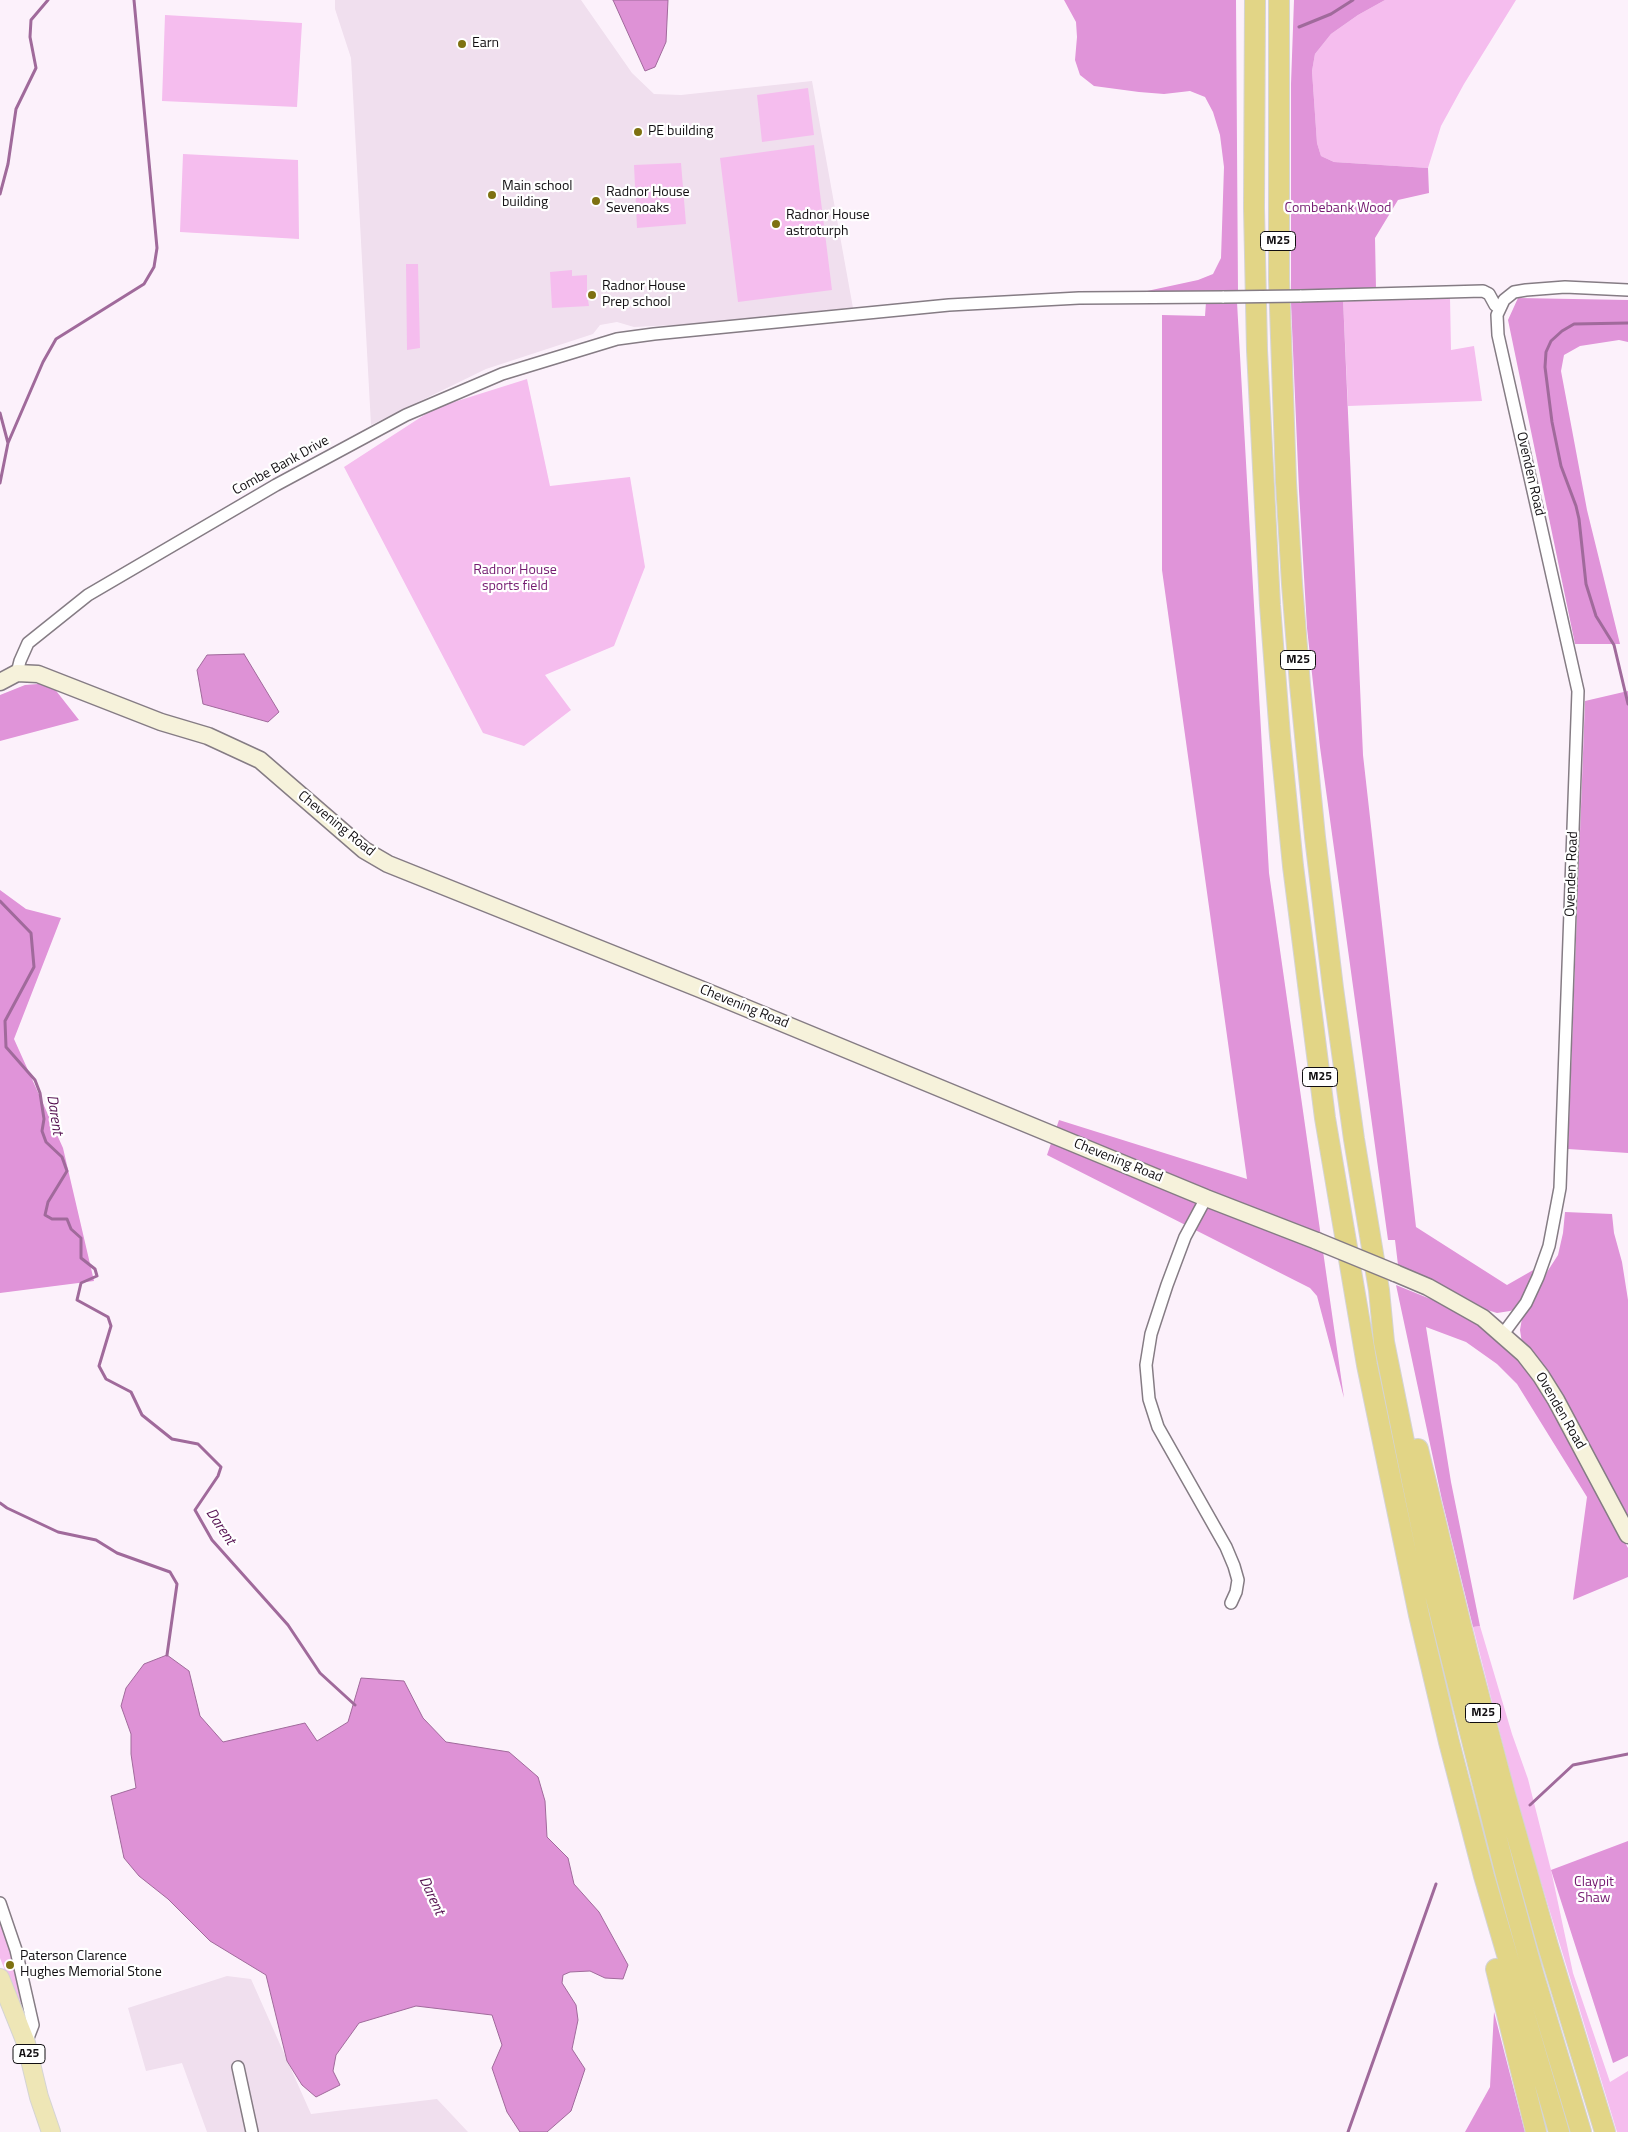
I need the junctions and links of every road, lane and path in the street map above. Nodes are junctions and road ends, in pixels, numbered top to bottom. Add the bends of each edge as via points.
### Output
1 (1255, 0) edge
2 (1279, 0) edge
3 (1628, 290) edge
4 (1483, 291) junction
5 (1514, 292) junction
6 (1499, 308) junction
7 (17, 673) junction
8 (0, 682) edge
9 (1206, 1198) junction
10 (1379, 1290) junction
11 (1503, 1334) junction
12 (1628, 1534) edge
13 (1231, 1603) dead end
14 (1431, 1668) junction
15 (0, 1903) edge
16 (0, 1978) edge
17 (26, 2043) junction
18 (238, 2067) dead end
19 (51, 2132) edge
20 (252, 2132) edge
21 (1536, 2132) edge
22 (1559, 2132) edge
23 (1582, 2132) edge
24 (1605, 2132) edge

1 - 14 highway, M25 via 1254,208 1259,406 1270,605 1290,838 1325,1118 1358,1315 1386,1464
2 - 10 highway, M25 via 1280,331 1286,491 1300,685 1333,988
3 - 5 street via 1565,287
4 - 5 street, Combe Bank Drive
4 - 6 street
4 - 7 street, Combe Bank Drive, bridge via 1080,298 949,305 617,339 502,374 406,415 276,485 88,595 28,643
5 - 6 street
6 - 11 street, Ovenden Road via 1498,335 1578,691 1560,1188 1549,1246 1538,1277 1526,1303
7 - 8 main road
7 - 9 main road, Chevening Road via 38,674 56,680 160,722 208,736 260,760 364,850 404,871
9 - 11 main road, Chevening Road, bridge via 1395,1273 1463,1305
9 - 13 street via 1185,1237 1167,1285 1151,1334 1146,1365 1149,1399 1158,1427 1234,1566 1238,1580
10 - 23 highway, M25 via 1384,1342 1402,1439 1456,1681 1522,1932
10 - 24 highway, M25 via 1494,1753 1550,1955
11 - 12 main road, Ovenden Road via 1541,1376
14 - 21 highway, M25 via 1444,1779
14 - 22 highway, M25 via 1495,1917
15 - 17 street via 16,1950 33,2025
16 - 17 main road, A25
17 - 19 main road, A25
18 - 20 street

